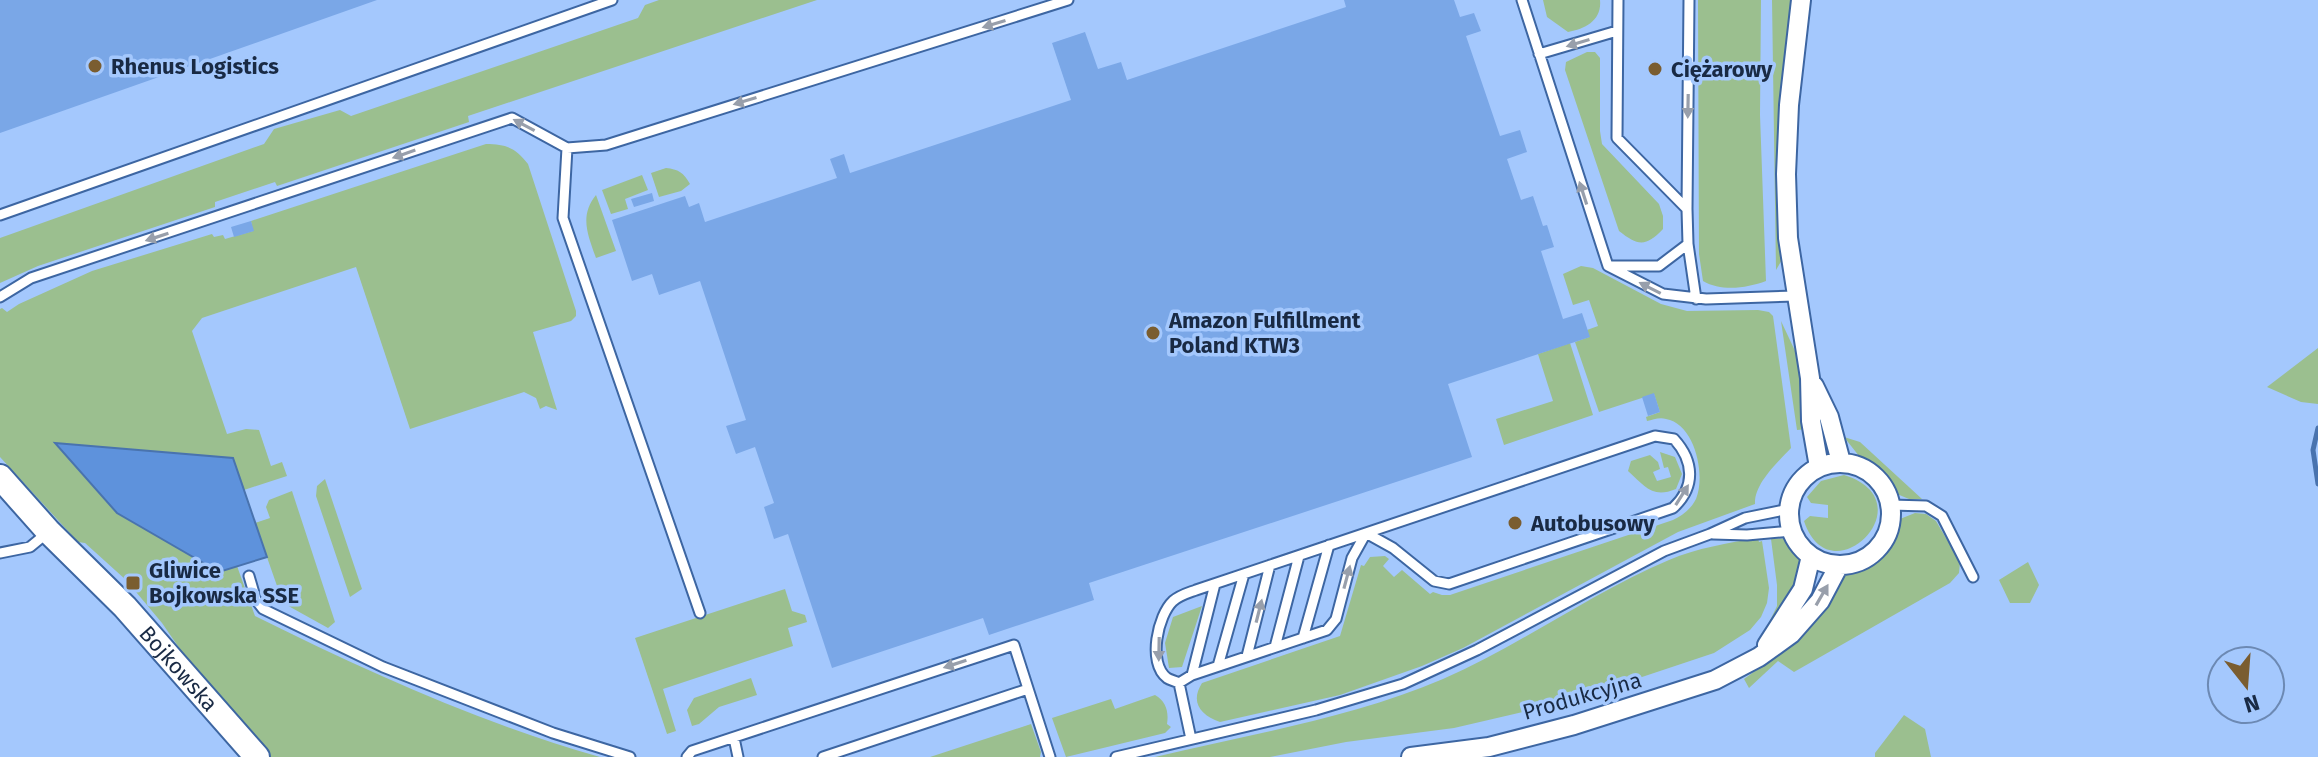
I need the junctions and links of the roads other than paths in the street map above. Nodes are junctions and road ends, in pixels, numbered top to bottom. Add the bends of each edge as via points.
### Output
1 (612, 0) edge
2 (1068, 0) edge
3 (1522, 0) edge
4 (1618, 0) edge
5 (1689, 0) edge
6 (1801, 0) edge
7 (1617, 31) junction
8 (1539, 54) junction
9 (567, 148) junction
10 (1687, 209) junction
11 (0, 215) edge
12 (1688, 244) junction
13 (1608, 266) junction
14 (1795, 296) junction
15 (0, 297) edge
16 (1696, 299) junction
17 (1810, 378) junction
18 (1841, 462) junction
19 (1819, 467) junction
20 (0, 477) edge
21 (1891, 505) junction
22 (1789, 509) junction
23 (48, 531) junction
24 (1792, 531) junction
25 (1366, 533) junction
26 (1710, 534) junction
27 (1329, 545) junction
28 (0, 553) edge
29 (1299, 556) junction
30 (1811, 556) junction
31 (1270, 565) junction
32 (1839, 565) junction
33 (1244, 574) junction
34 (249, 576) dead end
35 (1973, 577) dead end
36 (1215, 584) junction
37 (700, 613) dead end
38 (1303, 638) junction
39 (1275, 647) junction
40 (1247, 656) junction
41 (1759, 657) junction
42 (1218, 666) junction
43 (1192, 675) junction
44 (1179, 683) junction
45 (1028, 689) junction
46 (734, 738) junction
47 (1191, 739) junction
48 (257, 757) edge
49 (630, 757) edge
50 (687, 757) edge
51 (738, 757) edge
52 (823, 757) edge
53 (1050, 757) edge
54 (1116, 757) edge
55 (1411, 757) edge

1 - 11 lane
2 -> 9 lane via 606,145
3 - 8 lane
4 - 7 lane
5 -> 10 lane
6 - 14 street via 1786,174
7 -> 8 lane
7 - 10 lane via 1617,138
13 -> 8 lane
9 -> 15 lane via 512,118 31,278
9 - 37 lane via 563,218
10 - 12 lane
12 - 13 lane via 1659,266
12 - 16 lane
16 -> 13 lane via 1663,294
14 - 16 lane
14 - 17 street
17 - 18 street via 1829,417
17 - 19 street
18 - 19 street
18 - 21 street via 1875,476
19 - 22 street via 1800,482
20 - 23 street, Bojkowska
21 - 32 street via 1886,539 1875,552
21 - 35 lane via 1926,506 1942,516
22 - 24 street
22 - 26 lane via 1745,518
23 - 28 lane via 30,547
23 - 48 street, Bojkowska via 125,607
24 - 26 lane
24 - 30 street
25 -> 25 lane via 1434,581 1449,584 1673,508 1690,483 1689,462 1674,439 1655,436
25 - 27 lane
38 -> 25 lane via 1327,630 1336,619 1352,558
26 - 47 lane via 1653,556 1403,684
27 - 29 lane
27 - 38 lane
29 - 31 lane
29 - 39 lane
30 - 32 street
30 - 41 street via 1799,597
31 - 33 lane
40 -> 31 lane
41 -> 32 street, Produkcyjna via 1808,618
33 - 36 lane
33 - 42 lane
34 - 49 lane via 263,609 366,660 553,733
36 - 43 lane
36 -> 44 lane via 1180,595 1162,620 1156,649 1159,665 1166,677
38 - 39 lane
39 - 40 lane
40 - 42 lane
41 - 55 street, Produkcyjna via 1703,684 1574,725 1489,747
42 - 43 lane
43 - 44 lane
44 - 47 lane
45 -> 46 lane via 1014,645
45 - 52 lane
45 - 53 lane
46 - 50 lane
46 - 51 lane
47 - 54 lane

